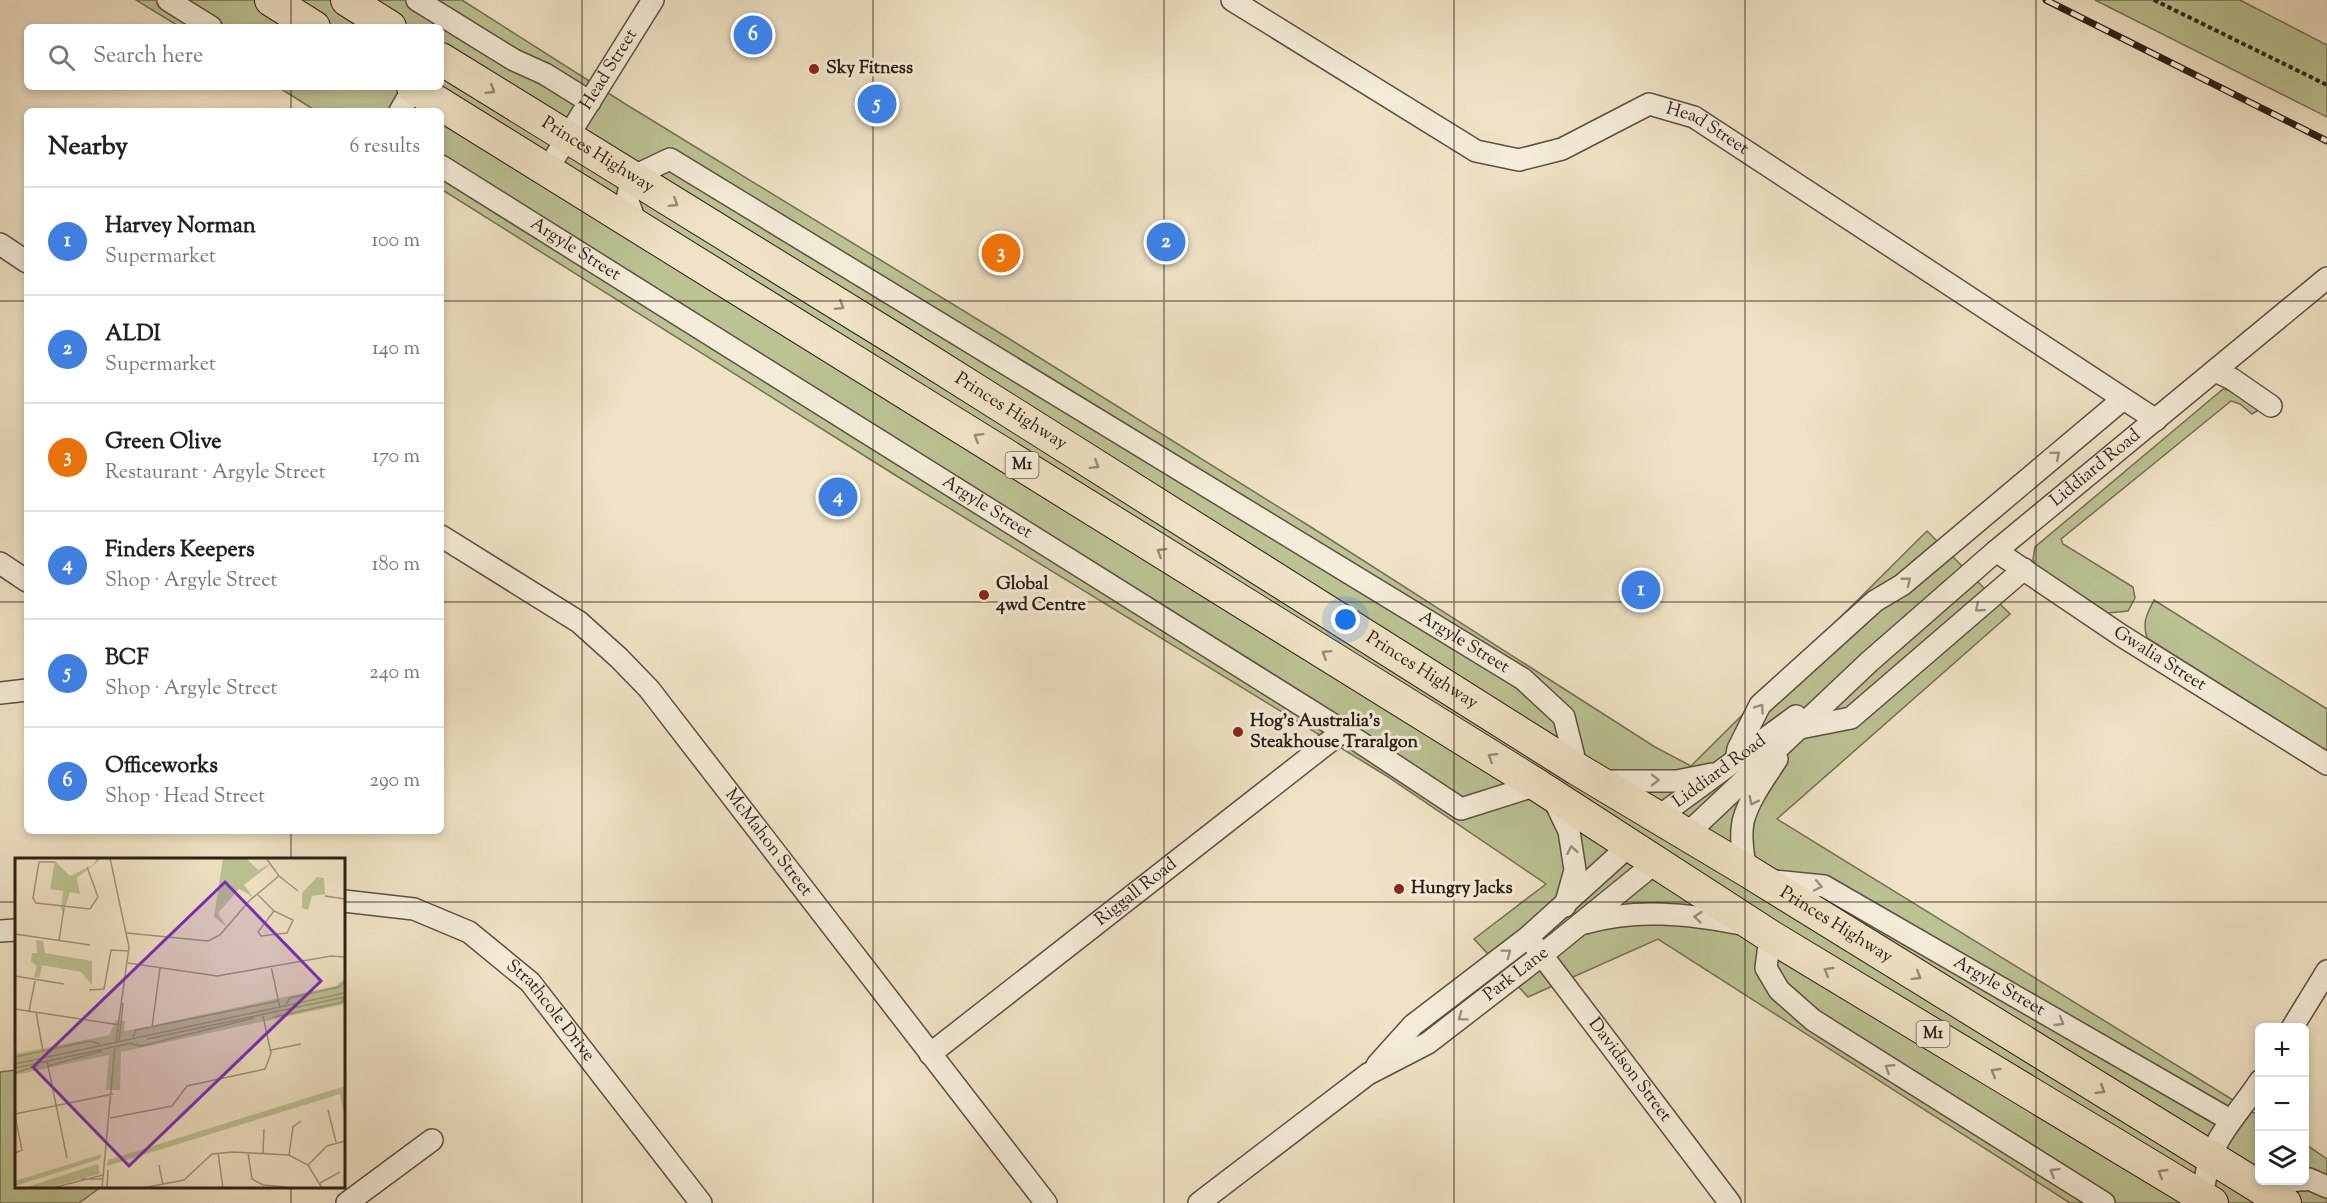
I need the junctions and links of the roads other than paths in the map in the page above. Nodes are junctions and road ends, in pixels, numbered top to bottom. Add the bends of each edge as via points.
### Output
1 (168, 0) edge
2 (271, 0) edge
3 (347, 0) edge
4 (417, 0) edge
5 (653, 0) edge
6 (1232, 0) edge
7 (206, 24) edge
8 (309, 24) edge
9 (385, 24) edge
10 (444, 61) edge
11 (410, 93) edge
12 (590, 102) junction
13 (437, 108) edge
14 (444, 112) edge
15 (568, 137) junction
16 (444, 168) edge
17 (547, 170) junction
18 (632, 177) junction
19 (637, 226) junction
20 (0, 244) edge
21 (24, 260) edge
22 (2327, 278) edge
23 (2215, 371) junction
24 (2123, 399) junction
25 (2271, 406) dead end
26 (2156, 420) junction
27 (444, 538) edge
28 (1996, 551) junction
29 (0, 563) edge
30 (2024, 569) junction
31 (24, 579) edge
32 (1869, 662) junction
33 (24, 690) edge
34 (0, 693) edge
35 (1343, 731) junction
36 (1797, 731) junction
37 (2327, 764) edge
38 (1727, 767) junction
39 (1587, 775) junction
40 (1544, 790) junction
41 (1657, 818) junction
42 (1686, 835) junction
43 (1630, 846) junction
44 (1655, 863) junction
45 (1753, 875) junction
46 (345, 901) edge
47 (1564, 906) junction
48 (1578, 925) junction
49 (15, 930) edge
50 (0, 932) edge
51 (1763, 932) junction
52 (1528, 937) junction
53 (1542, 956) junction
54 (2327, 971) edge
55 (2295, 1023) edge
56 (930, 1054) junction
57 (1368, 1074) junction
58 (2255, 1086) edge
59 (2230, 1120) junction
60 (432, 1140) dead end
61 (2210, 1157) junction
62 (2255, 1178) edge
63 (2309, 1179) edge
64 (2264, 1185) edge
65 (2327, 1187) edge
66 (2207, 1200) edge
67 (347, 1203) edge
68 (701, 1203) edge
69 (1046, 1203) edge
70 (1199, 1203) edge
71 (1730, 1203) edge
72 (2104, 1203) edge
73 (2285, 1203) edge

1 - 7 street
2 - 8 highway
3 - 9 highway
4 - 12 street
5 - 12 street, Head Street
6 - 24 street, Head Street via 1476,151 1519,160 1562,149 1649,105 1694,117
10 -> 15 highway, Princes Highway / M1
11 - 13 highway, Princes Highway / M1
12 - 15 street, Head Street
14 - 17 highway, Princes Highway / M1
15 - 17 street, Head Street
15 - 18 highway, Princes Highway / M1
16 - 35 street, Argyle Street
17 - 19 highway, Princes Highway / M1
18 - 19 street via 627,199
18 -> 39 highway, Princes Highway / M1
18 - 39 street, Argyle Street via 670,159 1523,680 1564,717
40 -> 19 highway, Princes Highway / M1
20 - 21 street
22 - 23 street, Liddiard Road
23 - 25 street
23 - 26 street, Liddiard Road
24 - 26 street, Head Street
38 -> 24 street via 1760,705 1875,601 1902,585
26 - 28 street, Liddiard Road
27 - 56 street, McMahon Street via 579,622 649,689
28 - 30 street, Gwalia Street
28 - 32 street, Liddiard Road
29 - 31 street
30 -> 36 street via 1851,718
30 - 37 street, Gwalia Street via 2122,636
32 - 36 street, Liddiard Road
32 - 38 street, Liddiard Road
33 - 34 street
35 - 40 street, Argyle Street via 1461,809
35 - 56 street, Riggall Road
36 - 42 street, Liddiard Road
36 -> 45 street via 1743,822 1742,847
39 -> 38 street via 1677,780
38 - 41 street, Liddiard Road
39 - 41 highway, Princes Highway / M1
40 - 43 highway, Princes Highway / M1
47 -> 40 street via 1575,870 1569,831
41 - 42 highway, Princes Highway / M1
41 - 43 highway
42 - 44 highway
42 - 45 highway, Princes Highway / M1
43 - 44 highway, Princes Highway / M1
43 - 47 street, Park Lane
44 - 48 street, Park Lane
44 - 51 highway, Princes Highway / M1
45 -> 59 street, Argyle Street via 1824,886
45 -> 61 highway, Princes Highway / M1
46 - 68 street, Strathcole Drive via 414,909 469,932 530,981
47 - 52 street, Park Lane
51 -> 48 street via 1707,917 1647,913
48 - 53 street, Park Lane
49 - 50 street
66 -> 51 highway, Princes Highway / M1
72 -> 51 street via 1813,1020 1779,990 1766,968
52 - 53 street, Davidson Street
57 -> 52 street, Park Lane via 1413,1025
53 -> 57 street, Park Lane via 1428,1043
53 - 71 street, Davidson Street
54 - 55 street
56 - 69 street, McMahon Street
57 - 70 street, Park Lane
58 - 59 street
59 - 61 street
60 - 67 street
61 - 62 highway, Princes Highway / M1
61 - 66 street
63 - 65 street
64 - 73 highway, Princes Highway / M1

